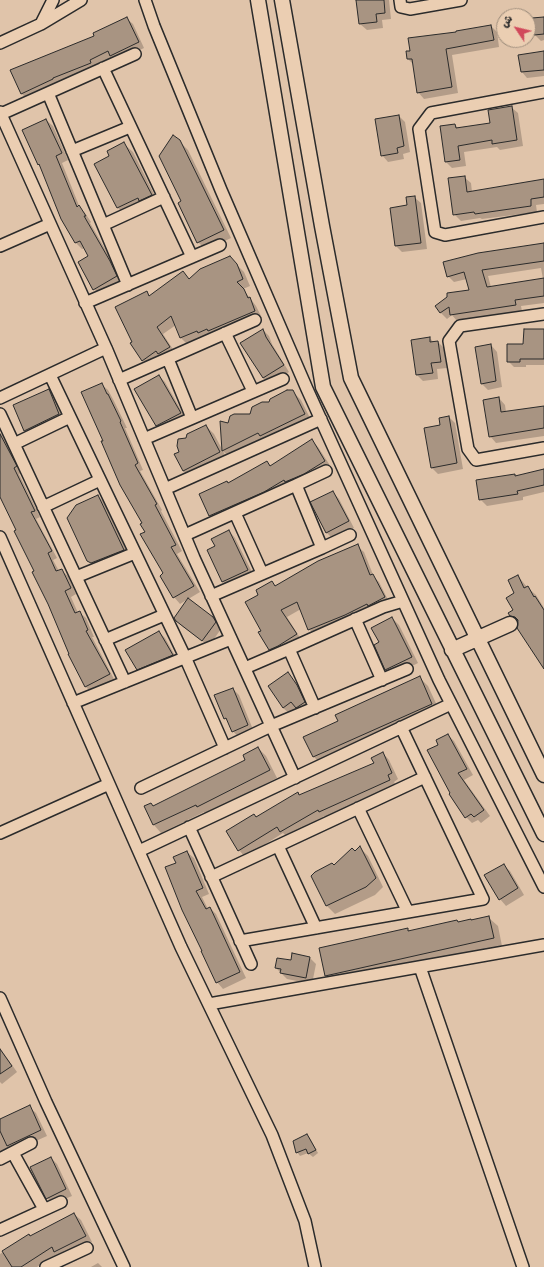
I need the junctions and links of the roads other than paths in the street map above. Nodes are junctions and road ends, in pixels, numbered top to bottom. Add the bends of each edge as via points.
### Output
1 (53, 0) edge
2 (81, 0) edge
3 (145, 0) edge
4 (258, 0) edge
5 (282, 0) edge
6 (400, 0) edge
7 (461, 0) edge
8 (41, 24) junction
9 (0, 43) edge
10 (135, 54) dead end
11 (103, 68) junction
12 (544, 92) edge
13 (48, 93) junction
14 (0, 113) edge
15 (130, 127) junction
16 (72, 152) junction
17 (164, 197) junction
18 (544, 217) edge
19 (50, 224) junction
20 (103, 224) junction
21 (1, 244) edge
22 (220, 245) dead end
23 (192, 257) junction
24 (128, 285) junction
25 (85, 303) junction
26 (544, 314) edge
27 (255, 320) dead end
28 (225, 333) junction
29 (106, 348) junction
30 (168, 359) junction
31 (50, 375) junction
32 (283, 379) dead end
33 (119, 380) junction
34 (253, 391) junction
35 (0, 398) edge
36 (0, 414) edge
37 (70, 417) junction
38 (192, 418) junction
39 (320, 419) junction
40 (144, 439) junction
41 (14, 444) junction
42 (544, 448) edge
43 (326, 471) dead end
44 (100, 480) junction
45 (296, 485) junction
46 (165, 488) junction
47 (43, 507) junction
48 (235, 513) junction
49 (185, 535) junction
50 (350, 535) dead end
51 (0, 537) edge
52 (322, 548) junction
53 (135, 553) junction
54 (262, 574) junction
55 (76, 577) junction
56 (211, 596) junction
57 (403, 601) junction
58 (164, 615) junction
59 (355, 619) junction
60 (510, 624) dead end
61 (231, 639) junction
62 (477, 639) junction
63 (105, 640) junction
64 (289, 649) junction
65 (452, 650) junction
66 (185, 658) junction
67 (407, 669) dead end
68 (247, 673) junction
69 (382, 680) junction
70 (125, 682) junction
71 (73, 703) junction
72 (451, 704) junction
73 (315, 708) junction
74 (271, 726) junction
75 (401, 727) junction
76 (225, 748) junction
77 (544, 775) edge
78 (425, 777) junction
79 (295, 778) junction
80 (109, 784) junction
81 (141, 788) dead end
82 (358, 808) junction
83 (189, 827) junction
84 (0, 833) edge
85 (544, 834) edge
86 (278, 846) junction
87 (139, 851) junction
88 (211, 877) junction
89 (544, 887) edge
90 (408, 912) junction
91 (316, 928) junction
92 (240, 941) junction
93 (544, 945) edge
94 (251, 964) dead end
95 (420, 967) junction
96 (0, 998) edge
97 (209, 1004) junction
98 (31, 1143) dead end
99 (13, 1152) junction
100 (0, 1159) edge
101 (61, 1202) dead end
102 (44, 1209) junction
103 (0, 1230) edge
104 (87, 1248) dead end
105 (59, 1264) edge
106 (46, 1267) edge
107 (124, 1267) edge
108 (315, 1267) edge
109 (523, 1267) edge

1 - 8 street
2 - 8 street
3 - 39 street via 224,197
4 - 65 street via 323,387
5 - 62 street via 351,378
6 - 7 street via 401,7 410,9
8 - 9 street
10 - 11 street
11 - 13 street
11 - 15 street
12 - 18 street via 431,113 419,129 435,232 444,235
13 - 14 street
13 - 16 street
14 - 19 street
15 - 16 street
15 - 17 street
16 - 20 street
17 - 20 street
17 - 23 street
19 - 21 street
19 - 25 street
20 - 24 street
22 - 23 street
23 - 24 street
24 - 25 street
25 - 29 street
26 - 42 street via 460,326 448,341 468,448 476,460
27 - 28 street
28 - 30 street
28 - 34 street
29 - 31 street
29 - 33 street
30 - 33 street
30 - 38 street
31 - 35 street
31 - 37 street
32 - 34 street
33 - 40 street
34 - 38 street
36 - 41 street
37 - 41 street
37 - 44 street
38 - 40 street
39 - 46 street
39 - 57 street
40 - 46 street
41 - 47 street
43 - 45 street
44 - 47 street
44 - 53 street
45 - 48 street
45 - 52 street
46 - 49 street
47 - 55 street
48 - 49 street
48 - 54 street
49 - 56 street
50 - 52 street
51 - 71 street
52 - 54 street
53 - 55 street
53 - 58 street
54 - 56 street
55 - 63 street
56 - 61 street
57 - 59 street
57 - 72 street
58 - 63 street
58 - 66 street
59 - 64 street
59 - 69 street
60 - 62 street
61 - 66 street
61 - 68 street
62 - 65 street
62 - 77 street
63 - 70 street
64 - 68 street via 261,661
64 - 73 street
65 - 85 street
66 - 70 street
66 - 76 street
67 - 69 street
68 - 74 street
69 - 73 street
70 - 71 street
71 - 80 street
72 - 75 street
72 - 89 street
73 - 74 street
74 - 76 street
74 - 79 street
75 - 78 street
75 - 79 street
76 - 81 street
78 - 82 street
78 - 90 street via 483,899
79 - 83 street
80 - 84 street
80 - 87 street
82 - 86 street
82 - 90 street
83 - 87 street
83 - 88 street
86 - 88 street
86 - 91 street
87 - 97 street
88 - 92 street
90 - 91 street
91 - 92 street
92 - 94 street
93 - 95 street
95 - 97 street
95 - 109 street
96 - 107 street
97 - 108 street via 272,1135 305,1221
98 - 99 street
99 - 100 street
99 - 102 street
101 - 102 street
102 - 103 street
104 - 105 street
105 - 106 street

